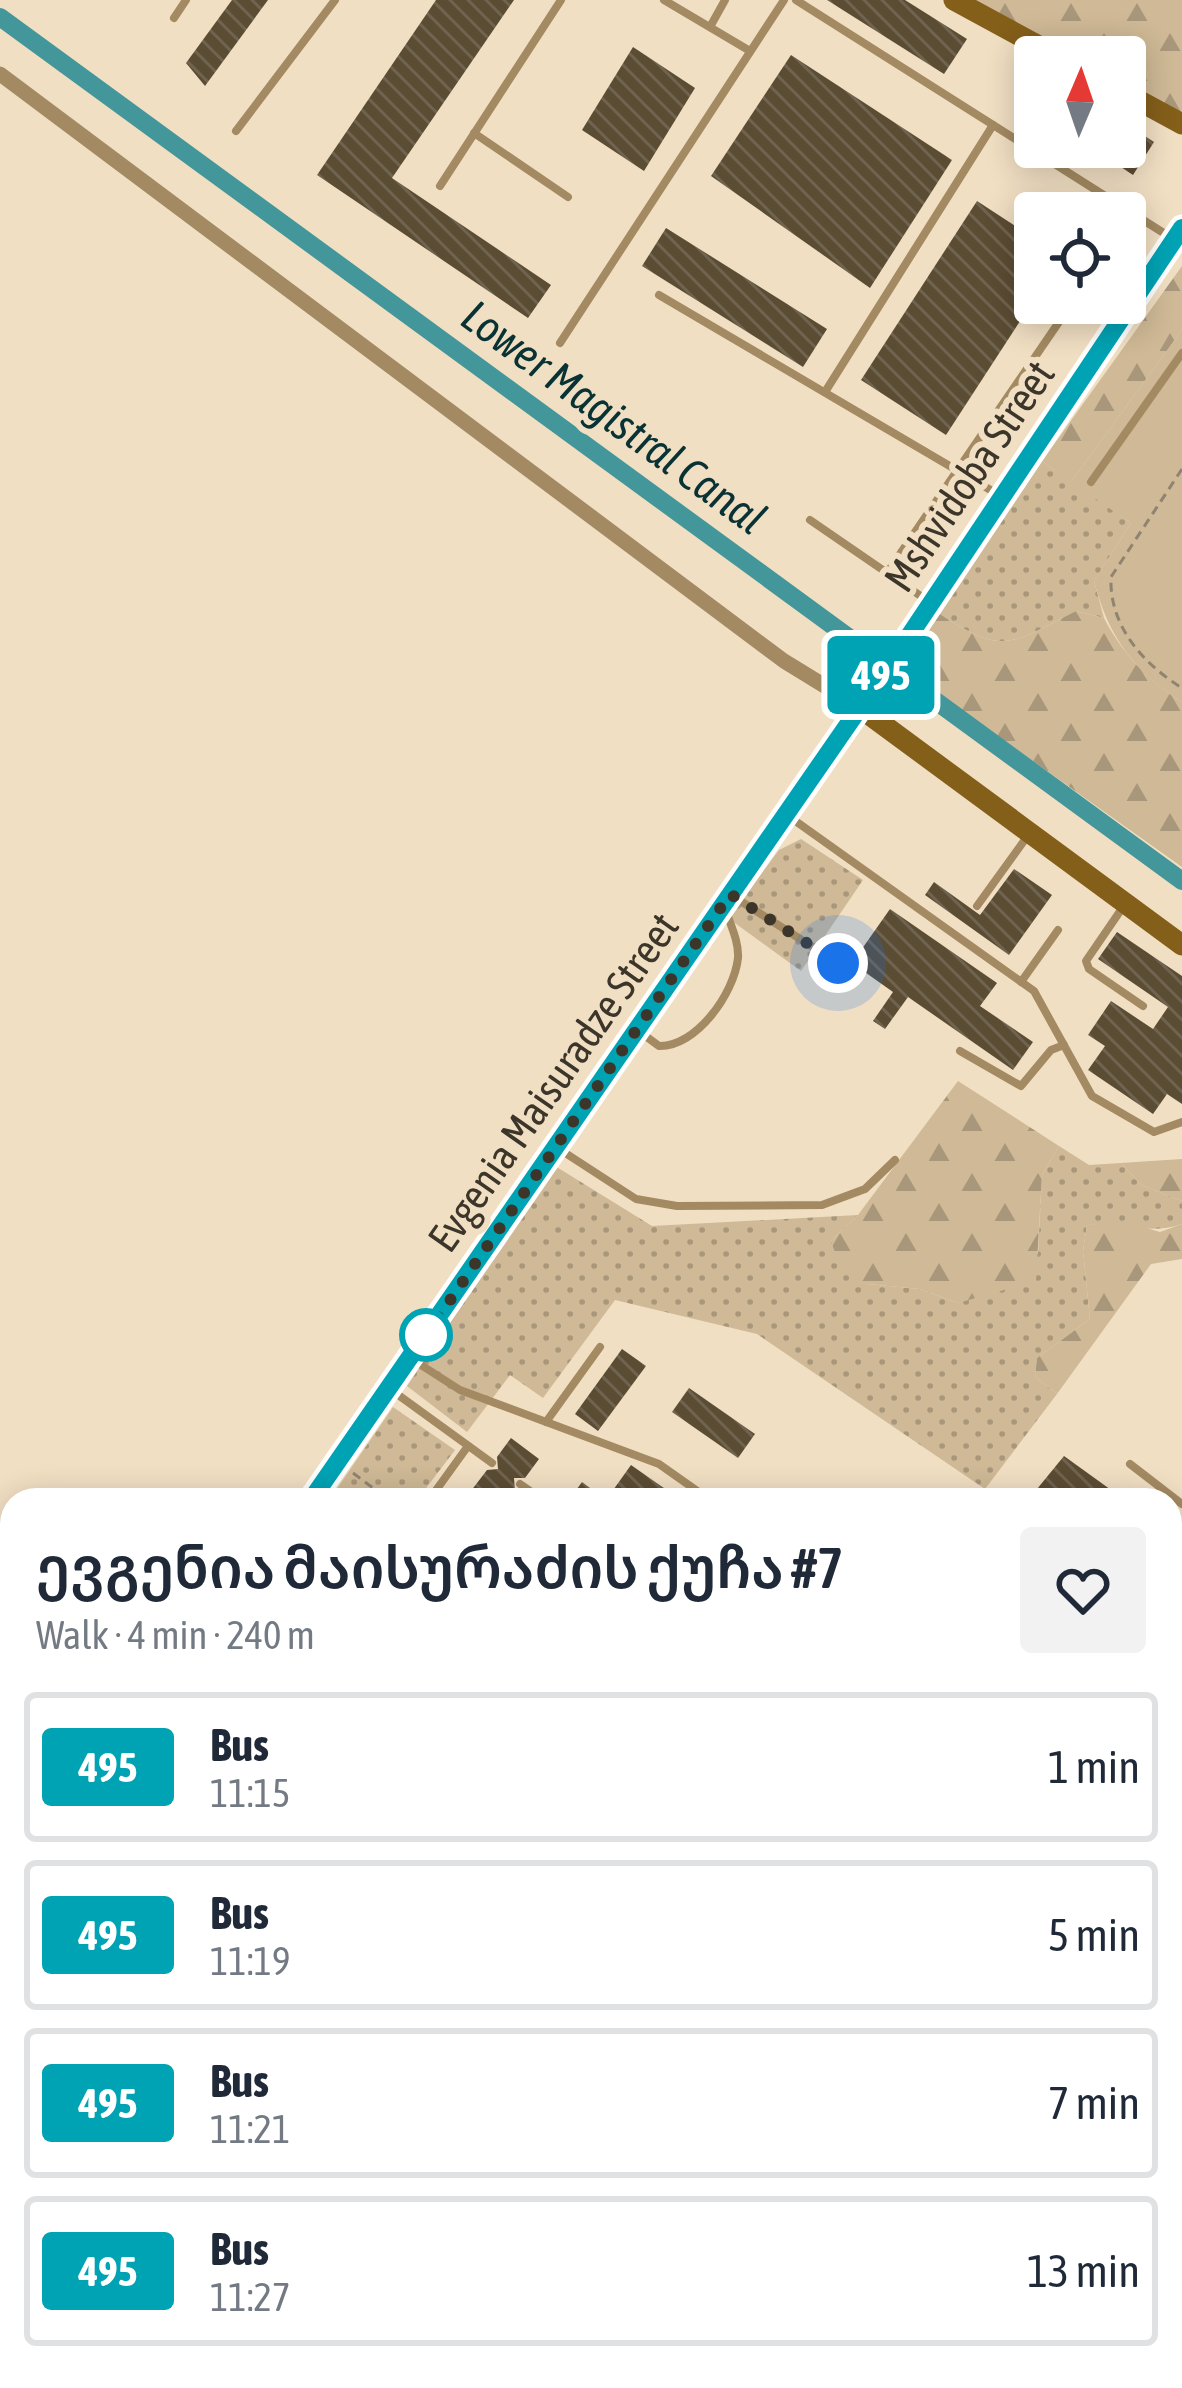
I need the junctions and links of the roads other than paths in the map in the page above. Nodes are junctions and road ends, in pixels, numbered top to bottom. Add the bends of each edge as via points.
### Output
1 (186, 0) edge
2 (335, 0) edge
3 (561, 0) edge
4 (664, 0) edge
5 (725, 0) edge
6 (784, 0) edge
7 (796, 0) edge
8 (954, 0) edge
9 (174, 18) dead end
10 (710, 27) junction
11 (1020, 36) edge
12 (750, 51) junction
13 (0, 74) edge
14 (1146, 104) edge
15 (993, 124) junction
16 (1182, 124) edge
17 (236, 131) dead end
18 (474, 133) junction
19 (440, 186) dead end
20 (1100, 192) edge
21 (568, 197) dead end
22 (1146, 219) edge
23 (1178, 234) edge
24 (658, 295) dead end
25 (1058, 324) edge
26 (560, 343) dead end
27 (1182, 353) edge
28 (825, 392) junction
29 (959, 468) junction
30 (1090, 482) dead end
31 (1003, 497) junction
32 (810, 520) dead end
33 (886, 573) junction
34 (931, 603) junction
35 (865, 698) junction
36 (786, 814) junction
37 (1030, 833) junction
38 (727, 899) junction
39 (1126, 903) junction
40 (977, 906) dead end
41 (1058, 930) dead end
42 (1182, 945) edge
43 (838, 963) dead end
44 (1021, 982) junction
45 (1143, 1006) dead end
46 (637, 1029) junction
47 (1064, 1045) junction
48 (960, 1051) dead end
49 (1182, 1122) edge
50 (554, 1147) junction
51 (895, 1160) dead end
52 (600, 1347) dead end
53 (410, 1358) junction
54 (389, 1388) junction
55 (546, 1421) junction
56 (468, 1446) junction
57 (492, 1463) dead end
58 (1130, 1464) dead end
59 (520, 1484) dead end
60 (319, 1488) edge
61 (438, 1488) edge
62 (526, 1488) edge
63 (693, 1488) edge
64 (1161, 1488) edge

1 - 9 lane
2 - 17 lane
3 - 18 lane
4 - 10 lane
5 - 10 lane
6 - 12 lane
7 - 15 lane
8 - 11 street
10 - 12 lane
12 - 26 lane
13 - 35 street via 784,661
14 - 16 street
15 - 20 lane
15 - 28 lane
18 - 19 lane
18 - 21 lane
22 - 23 lane
23 - 31 street, Mshvidoba Street
24 - 28 lane
25 - 29 lane
27 - 30 lane
28 - 29 lane
29 - 31 lane
29 - 33 lane
31 - 34 street, Mshvidoba Street
32 - 33 lane
33 - 34 lane
34 - 35 street, Mshvidoba Street
35 - 36 street, Evgenia Maisuradze Street
35 - 37 street
36 - 38 street, Evgenia Maisuradze Street
36 - 44 lane
37 - 39 street
37 - 40 lane
38 - 43 lane
38 - 46 street, Evgenia Maisuradze Street
38 - 46 lane via 738,945 734,976 695,1035 659,1046
39 - 42 street
39 - 45 lane via 1086,961
41 - 44 lane
44 - 47 lane via 1052,1014
46 - 50 street, Evgenia Maisuradze Street
47 - 48 lane via 1021,1086
47 - 49 lane via 1076,1076 1108,1107 1154,1132
50 - 51 lane via 636,1199 677,1206 822,1205 865,1189
50 - 53 street, Evgenia Maisuradze Street
52 - 55 lane
53 - 54 street, Evgenia Maisuradze Street
53 - 55 lane via 460,1390
54 - 56 lane
54 - 60 street, Evgenia Maisuradze Street
55 - 63 lane via 659,1464
56 - 57 lane
56 - 61 lane
58 - 64 lane
59 - 62 lane

